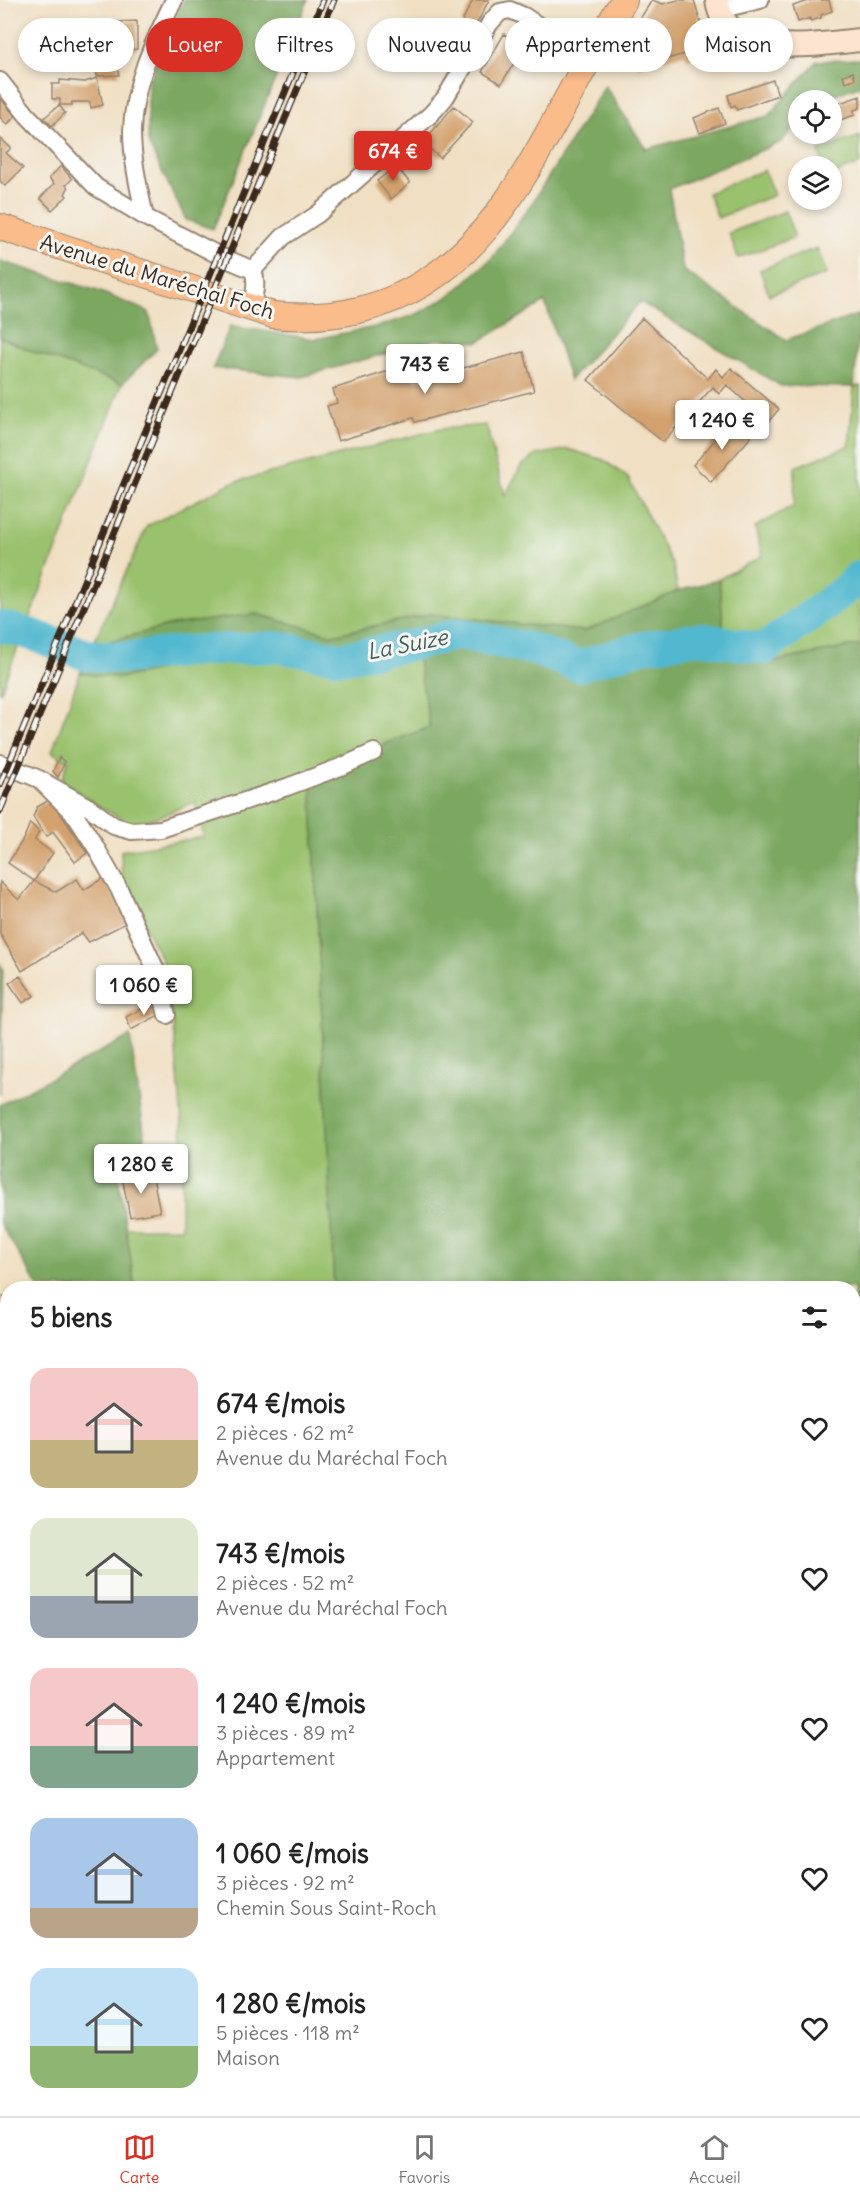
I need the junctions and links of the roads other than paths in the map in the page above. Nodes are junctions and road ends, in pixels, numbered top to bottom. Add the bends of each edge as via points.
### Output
1 (174, 0) edge
2 (624, 0) edge
3 (760, 0) edge
4 (718, 5) edge
5 (527, 18) edge
6 (613, 18) edge
7 (860, 40) edge
8 (582, 72) edge
9 (0, 81) edge
10 (145, 217) junction
11 (0, 227) edge
12 (253, 270) junction
13 (250, 309) junction
14 (374, 752) dead end
15 (0, 763) edge
16 (39, 779) junction
17 (167, 1015) dead end

1 - 10 street via 148,54 135,102 134,162
2 - 6 main road, Avenue du Maréchal Foch
3 - 4 street
4 - 7 main road via 735,30 758,43 793,46
5 - 12 street, Avenue du Maréchal Foch via 510,10 500,12 431,114 318,214 283,237
8 - 13 main road, Avenue du Maréchal Foch via 504,206 468,248 432,279 380,304 333,315 294,317
9 - 10 street via 96,187
10 - 12 street
11 - 13 main road, Avenue du Maréchal Foch
12 - 13 street via 256,279
14 - 16 street via 286,788 161,829 132,831 114,826
15 - 16 street
16 - 17 street via 75,815 119,889 155,968

